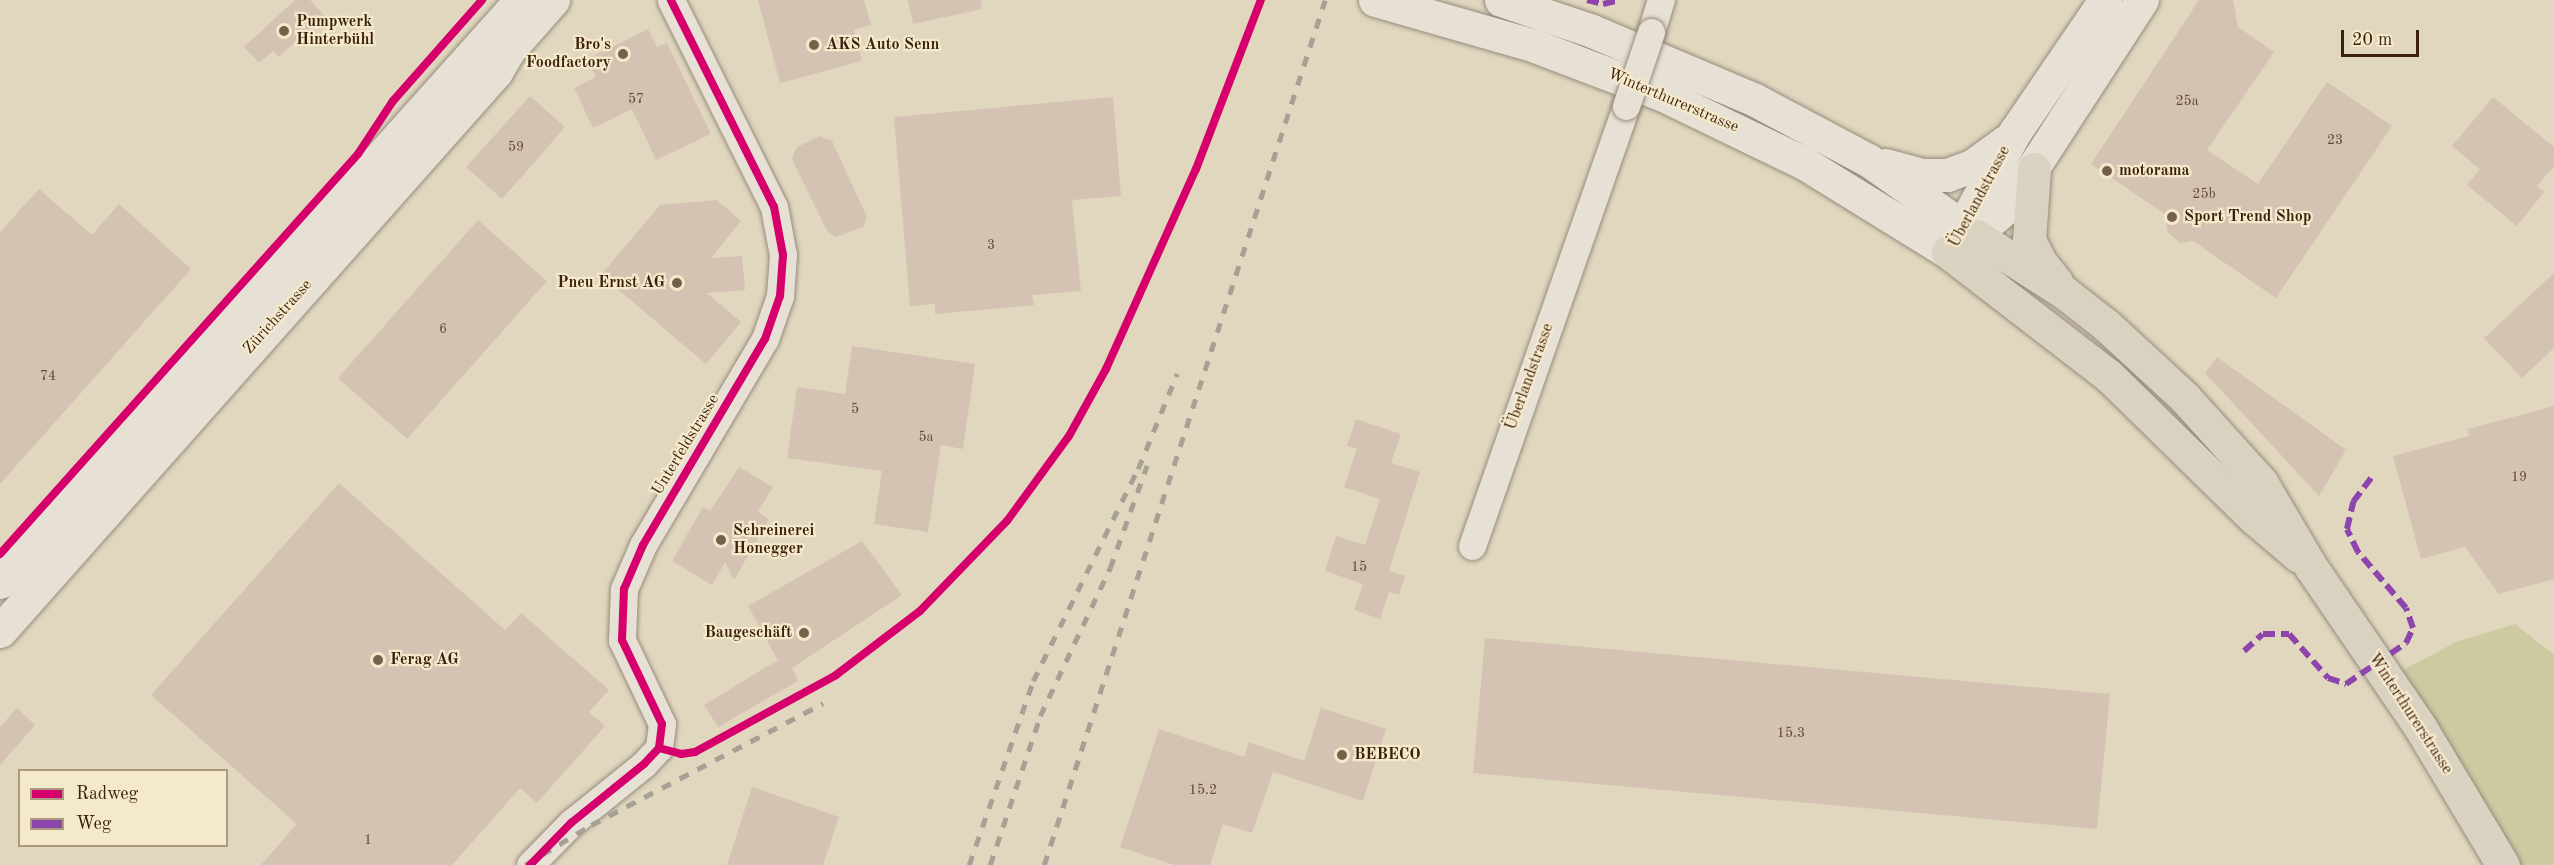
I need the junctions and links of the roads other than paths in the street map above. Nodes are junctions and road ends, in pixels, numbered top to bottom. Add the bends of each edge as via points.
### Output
1 (553, 0) edge
2 (580, 0) edge
3 (671, 0) edge
4 (1375, 0) edge
5 (1501, 0) edge
6 (1662, 0) edge
7 (2104, 0) edge
8 (2139, 1) edge
9 (515, 4) edge
10 (496, 72) junction
11 (2015, 132) junction
12 (1868, 160) junction
13 (2034, 169) junction
14 (1962, 238) junction
15 (2065, 292) junction
16 (1472, 546) dead end
17 (2312, 567) junction
18 (0, 582) edge
19 (0, 631) edge
20 (530, 865) edge
21 (2503, 865) edge

1 - 10 main road, Zürichstrasse via 508,51
2 - 10 main road via 516,59
3 - 20 street, Unterfeldstrasse via 774,207 783,255 780,296 765,339 643,545 624,589 622,640 660,718 661,742 649,760 571,823
4 - 14 main road, Winterthurerstrasse via 1535,46 1661,94
5 - 12 main road, Winterthurerstrasse via 1677,64
6 - 16 street, Überlandstrasse, bridge
7 - 11 main road, Überlandstrasse
8 - 13 main road, Überlandstrasse
9 - 18 main road, Zürichstrasse
10 - 19 main road, Zürichstrasse
11 - 12 main road via 1981,162 1947,175 1923,175
11 - 14 main road, Überlandstrasse
12 - 14 main road, Winterthurerstrasse
13 - 14 main road, Überlandstrasse via 2008,206
13 - 15 highway via 2029,240 2040,262
14 - 15 highway
14 - 17 highway via 2189,451 2254,518
15 - 17 highway via 2156,370 2225,441 2278,506
17 - 21 highway, Winterthurerstrasse via 2420,727

